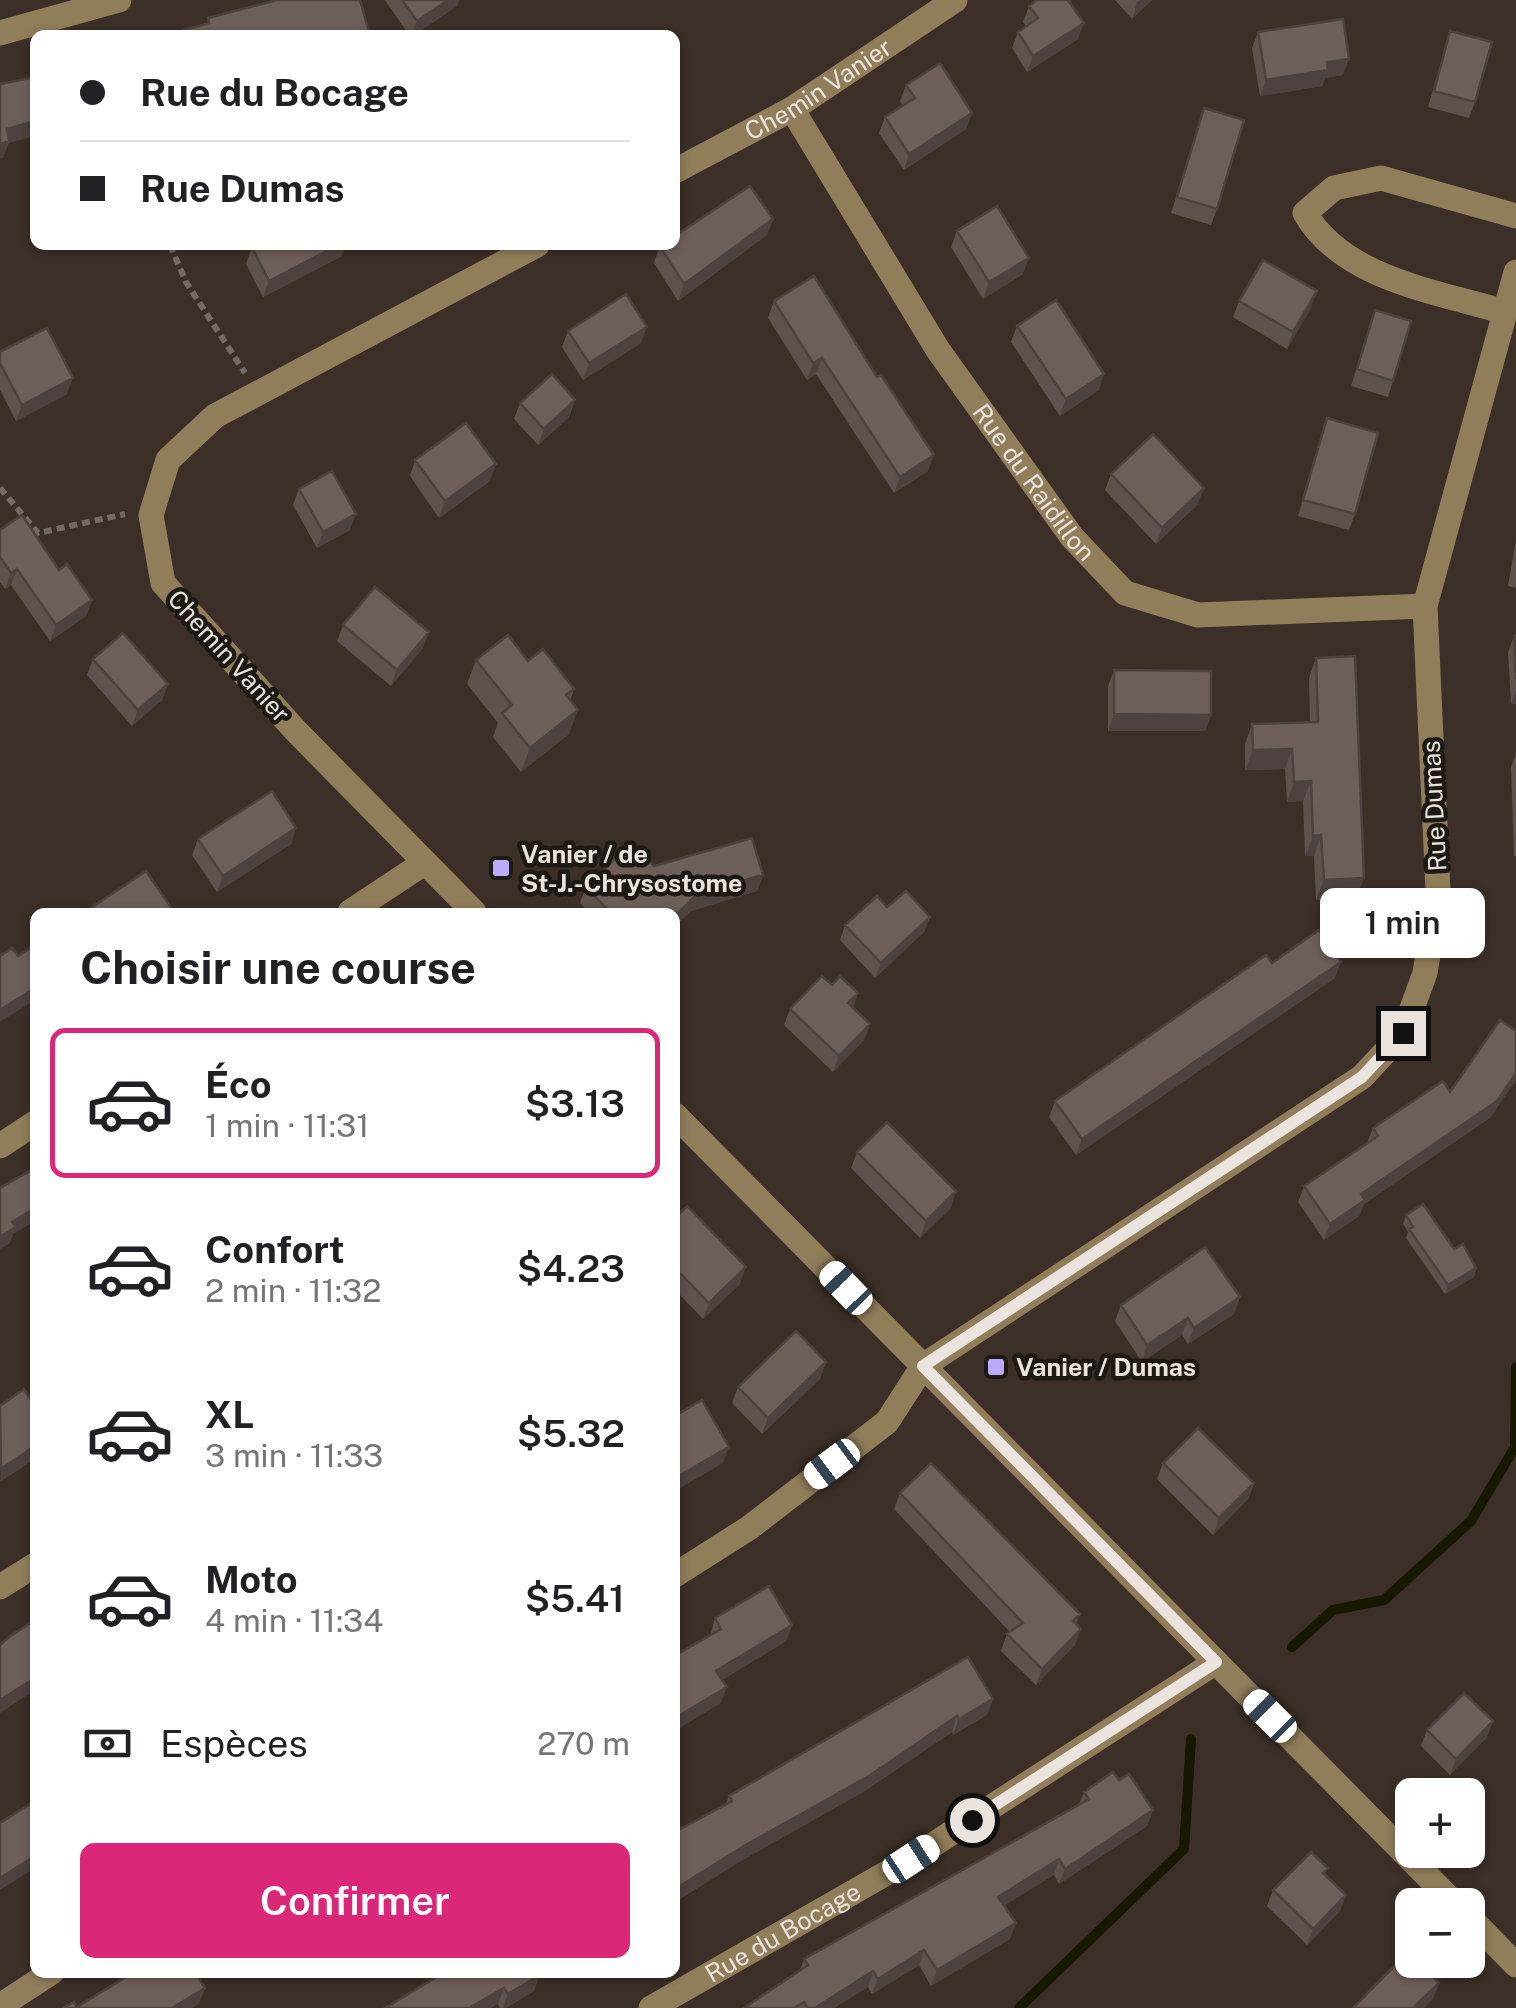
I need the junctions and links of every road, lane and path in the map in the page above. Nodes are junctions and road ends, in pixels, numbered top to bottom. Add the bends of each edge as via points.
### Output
1 (119, 0) edge
2 (955, 0) edge
3 (0, 33) edge
4 (792, 110) junction
5 (680, 169) edge
6 (1516, 216) edge
7 (172, 250) edge
8 (528, 250) edge
9 (1516, 272) edge
10 (1505, 312) junction
11 (258, 394) junction
12 (0, 488) edge
13 (151, 516) junction
14 (1425, 606) junction
15 (424, 862) junction
16 (356, 908) edge
17 (470, 908) edge
18 (30, 1126) edge
19 (680, 1129) edge
20 (0, 1146) edge
21 (923, 1366) junction
22 (30, 1568) edge
23 (680, 1572) edge
24 (0, 1587) edge
25 (1216, 1662) junction
26 (1439, 1888) edge
27 (1485, 1934) edge
28 (1516, 1966) edge
29 (43, 1978) edge
30 (0, 2006) edge
31 (651, 2008) edge

1 - 3 street
2 - 4 street, Chemin Vanier
4 - 5 street, Chemin Vanier
4 - 14 street, Rue du Raidillon via 938,350 1072,537 1125,593 1198,615
6 - 10 street via 1381,178 1334,188 1305,213 1318,235 1375,272
7 - 11 path
8 - 11 street, Chemin Vanier
9 - 10 street, Rue Dumas
10 - 14 street, Rue Dumas
11 - 13 street, Chemin Vanier via 215,416 168,460
12 - 13 path via 38,533 120,513
13 - 15 street, Chemin Vanier via 163,583
14 - 21 street, Rue Dumas via 1438,892 1425,973 1403,1033 1362,1077
15 - 16 street
15 - 17 street, Chemin Vanier
18 - 20 street
19 - 21 street
21 - 23 street, Rue Dumas via 886,1422 749,1528
21 - 25 street
22 - 24 street
25 - 26 street
25 - 31 street, Rue du Bocage via 911,1859
27 - 28 street
29 - 30 street

